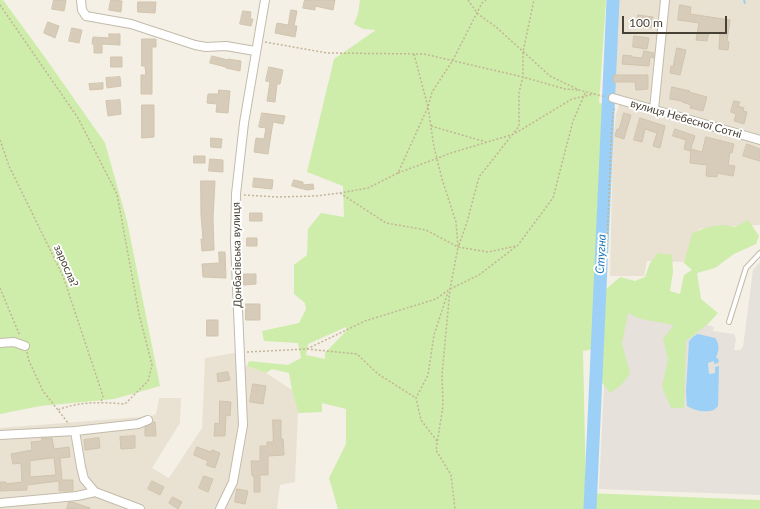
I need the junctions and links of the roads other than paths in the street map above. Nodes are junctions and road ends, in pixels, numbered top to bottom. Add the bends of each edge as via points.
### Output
1 (81, 0) edge
2 (265, 0) edge
3 (665, 0) edge
4 (256, 51) junction
5 (615, 98) road end
6 (654, 109) junction
7 (760, 140) edge
8 (760, 253) edge
9 (730, 322) dead end
10 (0, 343) edge
11 (25, 346) road end
12 (148, 420) dead end
13 (76, 431) junction
14 (0, 435) edge
15 (95, 492) junction
16 (0, 503) edge
17 (140, 509) edge
18 (220, 509) edge

1 - 4 street via 82,10 86,16 131,24 195,45 226,46
2 - 4 street, Донбасівська вулиця
3 - 6 street
4 - 18 street, Донбасівська вулиця via 236,194 235,242 243,425 232,482
5 - 6 street, вулиця Небесної Сотні
6 - 7 street, вулиця Небесної Сотні
8 - 9 lane via 746,268
10 - 11 street via 14,342
12 - 13 street via 138,424
13 - 14 street
13 - 15 street via 84,479
15 - 16 street
15 - 17 street

